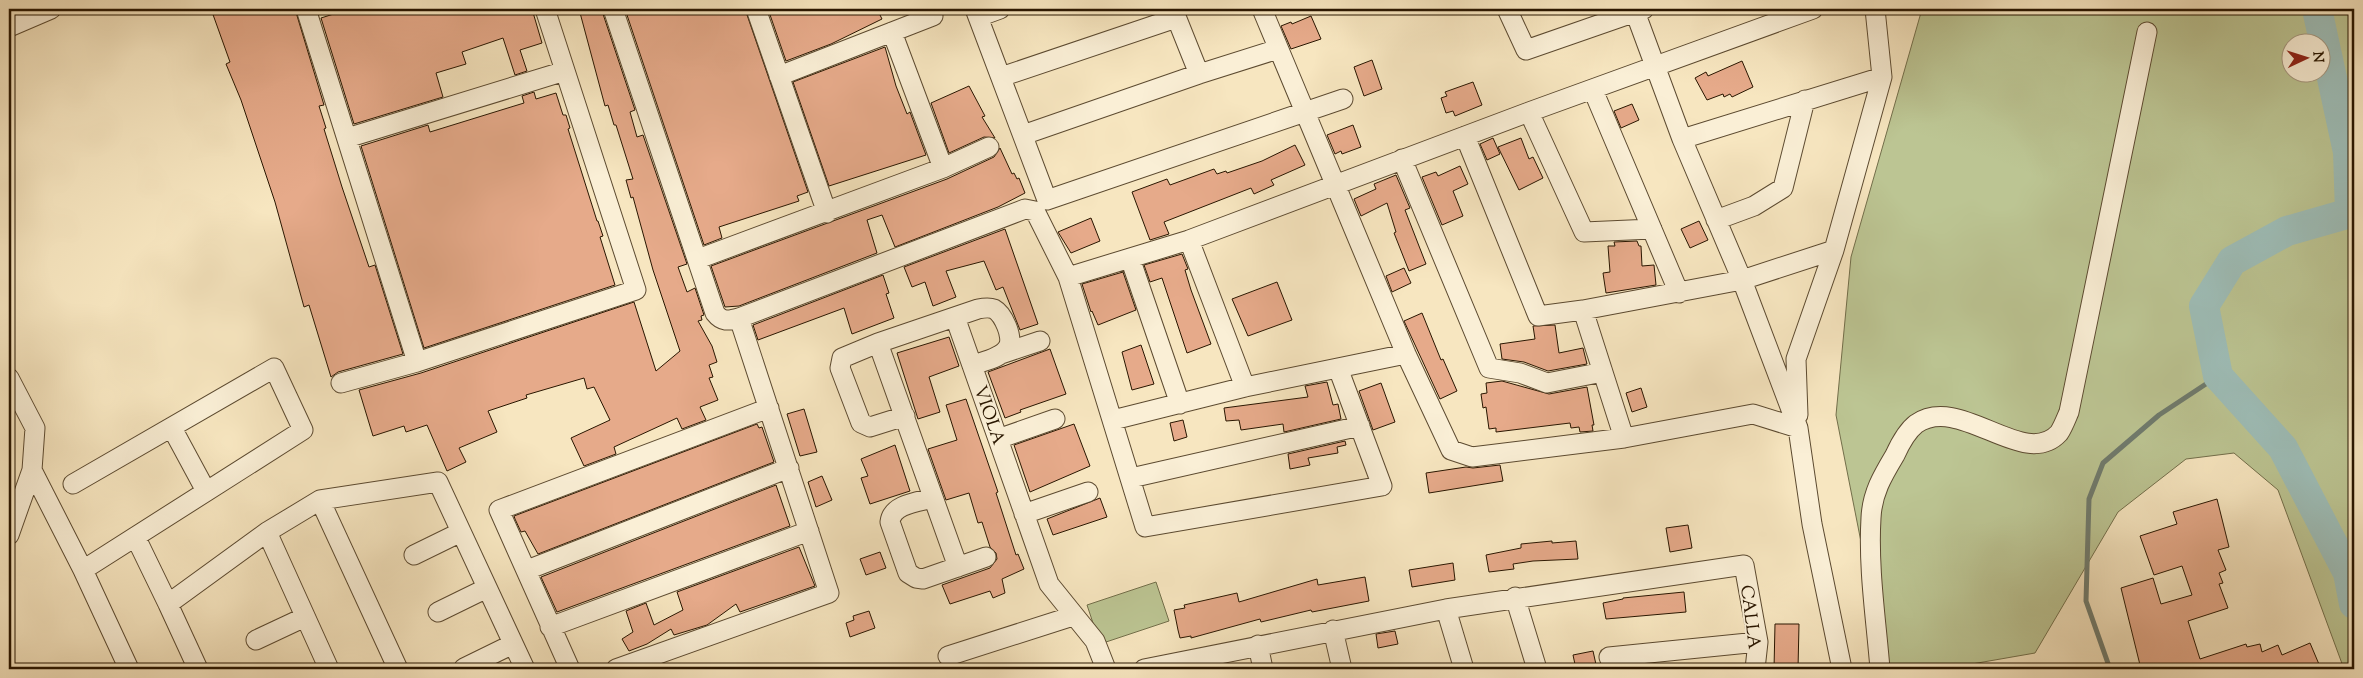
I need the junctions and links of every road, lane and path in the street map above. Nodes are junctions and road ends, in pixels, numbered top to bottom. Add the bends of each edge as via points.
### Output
1 (51, 9) edge
2 (306, 9) edge
3 (545, 9) edge
4 (613, 9) edge
5 (756, 9) edge
6 (1000, 9) edge
7 (1262, 9) edge
8 (1507, 9) edge
9 (1813, 9) edge
10 (1876, 9) edge
11 (1638, 10) edge
12 (977, 13) edge
13 (1174, 13) edge
14 (933, 16) dead end
15 (9, 27) edge
16 (892, 32) junction
17 (2147, 32) dead end
18 (1278, 49) junction
19 (1655, 68) junction
20 (565, 71) junction
21 (1199, 74) junction
22 (779, 76) junction
23 (1001, 77) junction
24 (1882, 77) junction
25 (1593, 90) junction
26 (1343, 99) dead end
27 (1805, 100) junction
28 (1529, 112) junction
29 (1304, 113) junction
30 (1023, 135) junction
31 (1465, 136) junction
32 (347, 138) junction
33 (1682, 139) junction
34 (989, 147) dead end
35 (1402, 159) junction
36 (943, 168) junction
37 (1336, 186) junction
38 (827, 212) junction
39 (1716, 220) junction
40 (1652, 229) junction
41 (1189, 240) junction
42 (1834, 250) junction
43 (1130, 258) junction
44 (698, 259) junction
45 (1068, 277) junction
46 (1742, 280) junction
47 (1679, 293) junction
48 (1583, 310) junction
49 (956, 316) junction
50 (739, 318) junction
51 (1040, 341) dead end
52 (878, 343) junction
53 (1001, 354) junction
54 (1406, 354) junction
55 (417, 362) junction
56 (973, 365) junction
57 (1338, 368) junction
58 (1602, 372) junction
59 (9, 378) edge
60 (341, 384) dead end
61 (1245, 387) junction
62 (1180, 404) junction
63 (769, 408) junction
64 (905, 416) junction
65 (1055, 419) dead end
66 (1113, 420) junction
67 (1360, 426) junction
68 (172, 428) junction
69 (1798, 428) junction
70 (1624, 438) junction
71 (998, 439) junction
72 (788, 468) junction
73 (32, 470) junction
74 (1131, 478) junction
75 (74, 484) dead end
76 (206, 491) junction
77 (1088, 492) dead end
78 (933, 498) junction
79 (320, 500) junction
80 (1024, 514) junction
81 (809, 531) junction
82 (267, 532) junction
83 (461, 532) junction
84 (9, 535) edge
85 (136, 538) junction
86 (414, 555) dead end
87 (986, 557) dead end
88 (958, 567) junction
89 (83, 570) junction
90 (527, 570) junction
91 (487, 588) junction
92 (1515, 597) junction
93 (168, 604) junction
94 (1446, 608) junction
95 (438, 612) dead end
96 (1072, 616) junction
97 (305, 617) junction
98 (550, 627) junction
99 (1334, 630) junction
100 (256, 640) dead end
101 (1758, 642) junction
102 (513, 644) junction
103 (1258, 645) junction
104 (948, 656) dead end
105 (1185, 665) edge
106 (464, 668) dead end
107 (129, 669) edge
108 (198, 669) edge
109 (329, 669) edge
110 (398, 669) edge
111 (525, 669) edge
112 (570, 669) edge
113 (616, 669) edge
114 (1106, 669) edge
115 (1144, 669) edge
116 (1263, 669) edge
117 (1342, 669) edge
118 (1464, 669) edge
119 (1537, 669) edge
120 (1614, 669) edge
121 (1755, 669) edge
122 (1842, 669) edge
123 (1880, 669) edge

1 - 15 street
2 - 32 street
3 - 20 street
4 - 44 street
5 - 22 street
6 - 12 street
7 - 18 street
8 - 11 street via 1526,50
9 - 19 street
10 - 24 street
11 - 19 street
12 - 23 street
13 - 21 street
13 - 23 street
14 - 16 street
16 - 22 street
16 - 36 street
17 - 123 street via 2069,412 2060,432 2042,443 2025,443 1959,418 1939,416 1926,418 1915,425 1903,440 1876,487 1871,517
18 - 21 street
18 - 29 street
19 - 25 street
19 - 33 street
20 - 32 street
20 - 55 street via 636,290
21 - 30 street
22 - 38 street
23 - 30 street
24 - 27 street
24 - 42 street
25 - 28 street
25 - 40 street
26 - 29 street
27 - 33 street
27 - 39 street via 1783,188 1754,206
28 - 31 street
28 - 40 street via 1584,232
29 - 30 street via 1047,200
29 - 37 street
31 - 35 street
31 - 48 street via 1538,316
32 - 55 street
33 - 39 street
34 - 36 street
35 - 37 street
35 - 58 street via 1489,368 1520,373 1547,383
36 - 38 street
37 - 41 street
37 - 54 street
38 - 44 street
39 - 46 street
40 - 47 street
41 - 43 street
41 - 61 street
42 - 46 street
42 - 69 street via 1796,359
43 - 45 street
43 - 62 street
44 - 50 street via 714,313 728,321
45 - 50 street via 1035,211 1025,209
45 - 66 street
46 - 47 street
46 - 69 street
47 - 48 street
48 - 58 street
49 - 52 street
49 - 53 street via 978,309 994,310 1001,315 1010,340 1008,348
49 - 56 street, VIOLA
50 - 63 street
51 - 53 street
52 - 64 street
52 - 64 street via 845,355 840,368 864,427
53 - 56 street
54 - 57 street
54 - 70 street via 1451,450 1456,453 1472,457
55 - 60 street
56 - 71 street, VIOLA
57 - 61 street
57 - 67 street
58 - 70 street
59 - 73 street via 35,428
61 - 62 street
62 - 66 street
63 - 72 street
63 - 90 street via 499,510
64 - 78 street
65 - 71 street
66 - 74 street
67 - 74 street
67 - 74 street via 1382,486 1145,527
68 - 75 street
68 - 76 street
68 - 76 street via 274,368 303,430
69 - 70 street via 1753,414
69 - 122 street via 1812,524
71 - 80 street, VIOLA
72 - 81 street
72 - 90 street
73 - 84 street
73 - 89 street
76 - 85 street
77 - 80 street
78 - 88 street
78 - 88 street via 894,510 890,516 905,564 908,572 924,579
79 - 82 street
79 - 83 street via 438,482
79 - 110 street
80 - 96 street, VIOLA via 1048,584
81 - 98 street
81 - 113 street via 829,593
82 - 93 street
82 - 97 street
83 - 86 street
83 - 91 street
85 - 89 street
85 - 93 street
87 - 88 street
89 - 107 street
90 - 98 street
91 - 95 street
91 - 102 street
92 - 94 street
92 - 101 street, CALLA via 1744,564
92 - 119 street
93 - 108 street
94 - 99 street
94 - 118 street
96 - 104 street
96 - 114 street, VIOLA via 1095,641
97 - 100 street
97 - 109 street
98 - 112 street
99 - 103 street
99 - 117 street
101 - 120 street via 1609,658
101 - 121 street, CALLA
102 - 106 street
102 - 111 street
103 - 105 street
103 - 116 street
105 - 115 street

